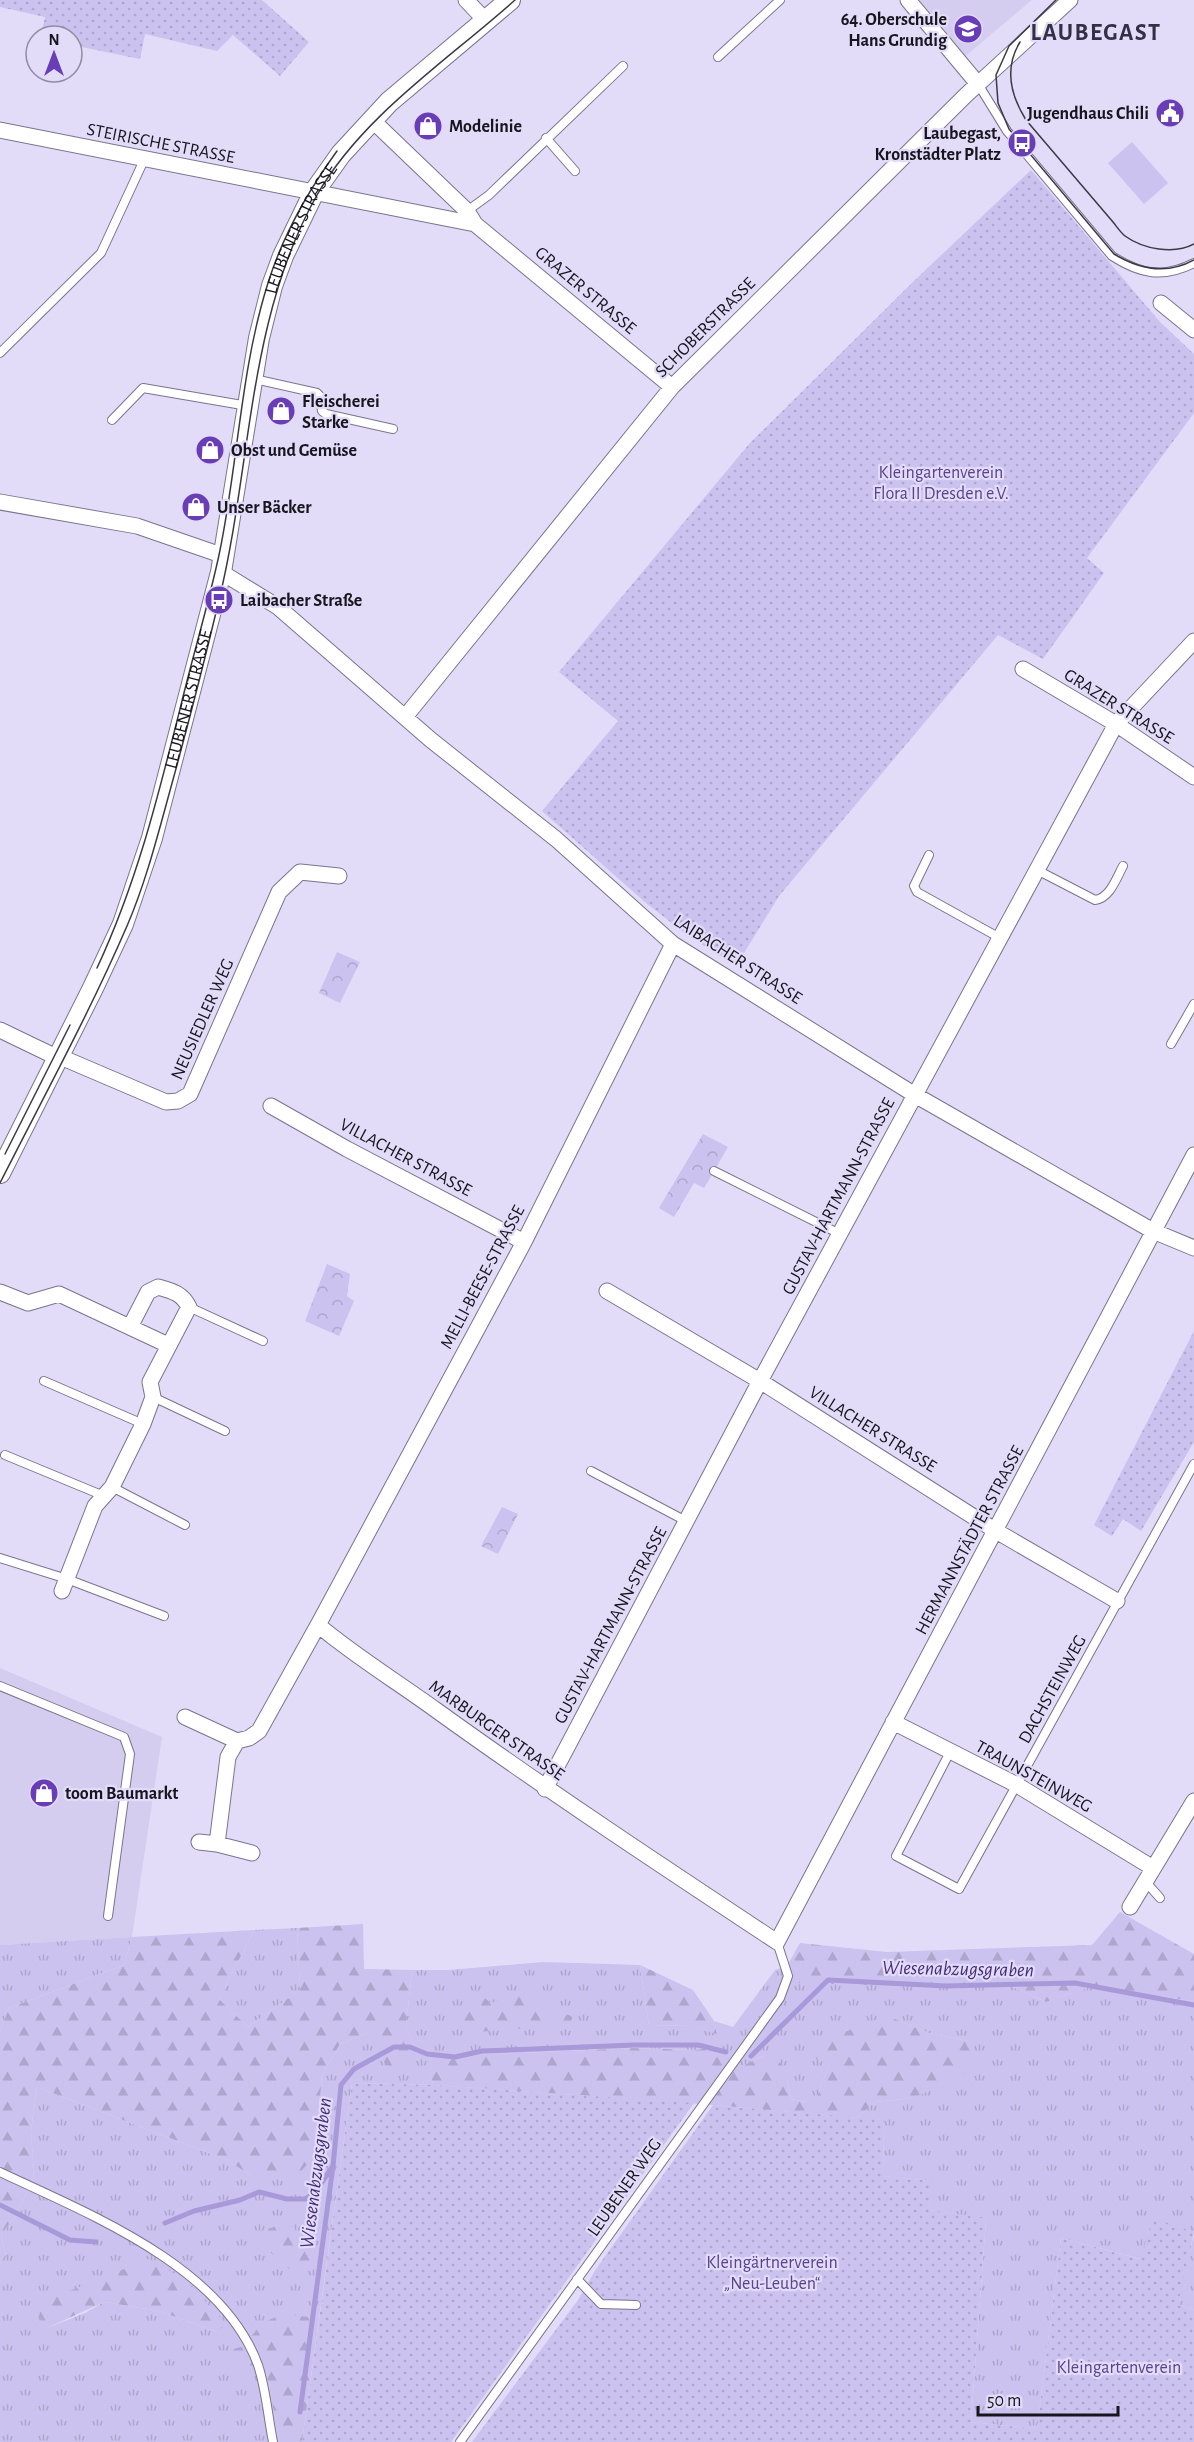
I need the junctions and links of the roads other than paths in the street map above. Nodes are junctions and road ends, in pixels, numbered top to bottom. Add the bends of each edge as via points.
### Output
1 (465, 0) edge
2 (510, 0) edge
3 (780, 0) edge
4 (908, 0) edge
5 (1070, 0) edge
6 (486, 21) junction
7 (718, 57) dead end
8 (623, 66) dead end
9 (978, 84) junction
10 (372, 120) junction
11 (0, 130) edge
12 (546, 138) junction
13 (144, 160) junction
14 (575, 171) dead end
15 (314, 192) junction
16 (471, 217) junction
17 (1194, 263) edge
18 (1161, 303) dead end
19 (1194, 330) edge
20 (0, 353) edge
21 (252, 379) junction
22 (672, 387) junction
23 (248, 406) junction
24 (112, 420) dead end
25 (393, 429) dead end
26 (0, 502) edge
27 (222, 564) junction
28 (1194, 641) edge
29 (1023, 669) dead end
30 (405, 717) junction
31 (1116, 724) junction
32 (1194, 777) edge
33 (929, 855) dead end
34 (1124, 866) dead end
35 (1037, 870) junction
36 (339, 876) dead end
37 (1000, 938) junction
38 (673, 944) junction
39 (1194, 1004) edge
40 (0, 1030) edge
41 (1171, 1044) dead end
42 (59, 1057) junction
43 (915, 1095) junction
44 (271, 1106) dead end
45 (1194, 1155) edge
46 (714, 1171) dead end
47 (0, 1173) edge
48 (1153, 1231) junction
49 (840, 1234) junction
50 (524, 1242) junction
51 (1194, 1248) edge
52 (607, 1291) dead end
53 (0, 1292) edge
54 (189, 1307) junction
55 (130, 1328) junction
56 (263, 1341) dead end
57 (168, 1345) junction
58 (44, 1381) dead end
59 (760, 1381) junction
60 (153, 1397) junction
61 (143, 1424) junction
62 (225, 1431) dead end
63 (5, 1455) dead end
64 (1194, 1464) edge
65 (591, 1471) dead end
66 (108, 1491) junction
67 (686, 1521) junction
68 (185, 1526) dead end
69 (996, 1531) junction
70 (0, 1558) edge
71 (65, 1585) junction
72 (1117, 1601) junction
73 (164, 1616) dead end
74 (318, 1625) junction
75 (0, 1686) edge
76 (185, 1718) dead end
77 (893, 1722) junction
78 (237, 1741) junction
79 (950, 1752) junction
80 (1017, 1785) junction
81 (545, 1789) junction
82 (1194, 1801) edge
83 (199, 1842) dead end
84 (217, 1844) junction
85 (252, 1853) dead end
86 (1149, 1874) junction
87 (1160, 1898) dead end
88 (1130, 1907) dead end
89 (108, 1916) dead end
90 (777, 1942) junction
91 (0, 2172) edge
92 (577, 2279) junction
93 (636, 2304) dead end
94 (273, 2442) edge
95 (460, 2442) edge

1 - 6 street
2 - 6 street, LEUBENER STRASSE
3 - 7 lane
4 - 9 street
5 - 9 street, SCHOBERSTRASSE
6 - 10 street, LEUBENER STRASSE
8 - 12 lane
9 - 17 lane via 1007,131 1112,256 1147,273 1174,272
9 - 22 street, SCHOBERSTRASSE
10 - 15 street, LEUBENER STRASSE
10 - 16 street, GRAZER STRASSE
11 - 13 street, STEIRISCHE STRASSE
12 - 14 lane
12 - 16 lane
13 - 15 street, STEIRISCHE STRASSE
13 - 20 lane via 101,253
15 - 16 street, GRAZER STRASSE
15 - 21 street, LEUBENER STRASSE via 272,286
16 - 22 street, GRAZER STRASSE
18 - 19 street
21 - 23 street, LEUBENER STRASSE
21 - 25 lane via 317,393 326,414
22 - 30 street, SCHOBERSTRASSE
23 - 24 lane via 143,388
23 - 27 street, LEUBENER STRASSE
26 - 27 street, LAIBACHER STRASSE via 137,526
27 - 30 street, LAIBACHER STRASSE
27 - 42 street, LEUBENER STRASSE via 148,849 123,924
28 - 31 street, GUSTAV-HARTMANN-STRASSE
29 - 31 street, GRAZER STRASSE
30 - 38 street, LAIBACHER STRASSE via 556,839
31 - 32 street, GRAZER STRASSE
31 - 35 street, GUSTAV-HARTMANN-STRASSE
33 - 37 lane via 914,886 917,892
34 - 35 lane via 1107,894 1095,900
35 - 37 street, GUSTAV-HARTMANN-STRASSE
36 - 42 street, NEUSIEDLER WEG via 300,872 279,892 190,1094 178,1101 165,1102
37 - 43 street, GUSTAV-HARTMANN-STRASSE
38 - 43 street, LAIBACHER STRASSE
38 - 50 street, MELLI-BEESE-STRASSE
39 - 41 lane
40 - 42 street
42 - 47 street, LEUBENER STRASSE
43 - 48 street, LAIBACHER STRASSE
43 - 49 street, GUSTAV-HARTMANN-STRASSE
44 - 50 street, VILLACHER STRASSE
45 - 48 street, HERMANNSTÄDTER STRASSE
46 - 49 lane
48 - 51 street, LAIBACHER STRASSE
48 - 69 street, HERMANNSTÄDTER STRASSE
49 - 59 street, GUSTAV-HARTMANN-STRASSE
50 - 74 street, MELLI-BEESE-STRASSE
52 - 59 street, VILLACHER STRASSE
53 - 55 street via 28,1304 58,1294
54 - 55 street via 175,1292 158,1287 148,1292
54 - 56 lane
54 - 57 street
55 - 57 street
57 - 60 street via 150,1382
58 - 61 lane
59 - 67 street, GUSTAV-HARTMANN-STRASSE
59 - 69 street, VILLACHER STRASSE
60 - 61 street
60 - 62 lane
61 - 66 street
63 - 66 lane
64 - 72 lane, DACHSTEINWEG
65 - 67 lane
66 - 68 lane
66 - 71 street via 95,1506
67 - 81 street, GUSTAV-HARTMANN-STRASSE
69 - 72 street, VILLACHER STRASSE
69 - 77 street, HERMANNSTÄDTER STRASSE
70 - 71 lane
71 - 73 lane
72 - 80 lane, DACHSTEINWEG
74 - 78 street via 260,1731
74 - 81 street, MARBURGER STRASSE
75 - 89 lane via 124,1737 130,1754
76 - 78 street
77 - 79 street, TRAUNSTEINWEG
77 - 90 street, HERMANNSTÄDTER STRASSE
78 - 84 street via 228,1757
79 - 80 street, TRAUNSTEINWEG
79 - 80 lane, DACHSTEINWEG via 896,1856 959,1889
80 - 86 street, TRAUNSTEINWEG
81 - 90 street, MARBURGER STRASSE
82 - 86 street
83 - 84 street
84 - 85 street
86 - 87 lane
86 - 88 street
90 - 92 lane, LEUBENER WEG via 788,1976 780,1998
91 - 94 lane via 87,2213 174,2262 204,2287 230,2316 258,2366
92 - 93 lane via 601,2304
92 - 95 lane, LEUBENER WEG

